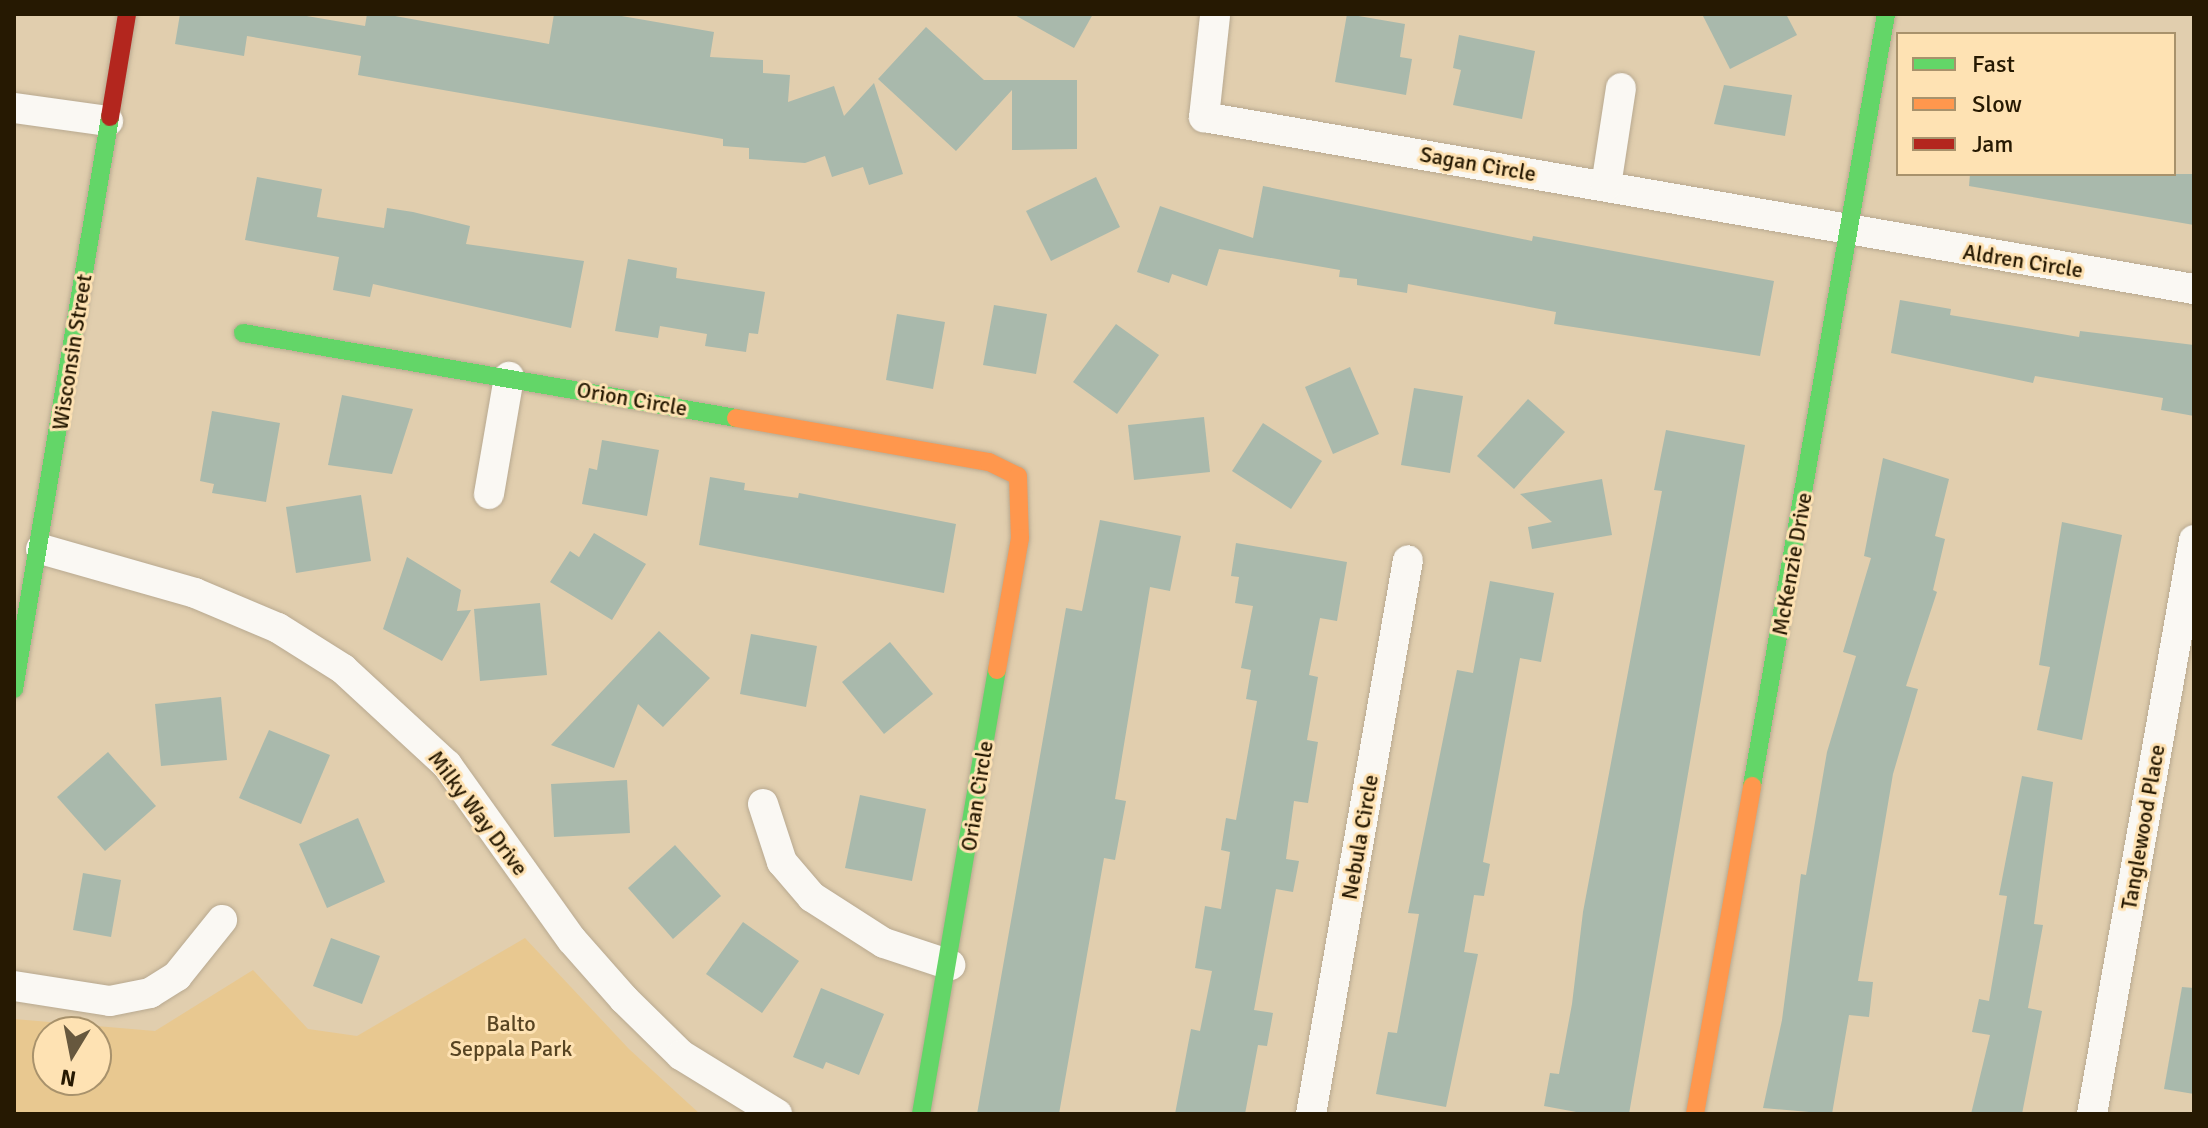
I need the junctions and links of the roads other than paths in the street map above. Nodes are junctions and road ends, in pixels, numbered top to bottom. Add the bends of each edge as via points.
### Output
1 (127, 14) edge
2 (1886, 14) edge
3 (1215, 16) dead end
4 (1621, 88) dead end
5 (14, 108) edge
6 (108, 121) junction
7 (1606, 186) junction
8 (1851, 232) junction
9 (2194, 289) edge
10 (243, 333) dead end
11 (509, 377) junction
12 (1018, 476) joint
13 (489, 494) dead end
14 (2194, 540) edge
15 (28, 547) edge
16 (1408, 560) dead end
17 (14, 689) edge
18 (763, 804) dead end
19 (222, 920) dead end
20 (950, 965) junction
21 (14, 986) edge
22 (777, 1114) edge
23 (921, 1114) edge
24 (1311, 1114) edge
25 (1695, 1114) edge
26 (2092, 1114) edge

1 - 6 street, Wisconsin Street
2 - 8 street, McKenzie Drive
3 - 7 street, Sagan Circle via 1204,117
4 - 7 street
5 - 6 street
6 - 15 street, Wisconsin Street
7 - 8 street, Sagan Circle
8 - 9 street, Aldren Circle
8 - 25 street, McKenzie Drive
10 - 11 street, Orion Circle
11 - 12 street, Orion Circle via 989,462
11 - 13 street
12 - 20 street, Orian Circle via 1020,538
14 - 26 street, Tanglewood Place
15 - 17 street, Wisconsin Street
15 - 22 street, Milky Way Drive via 195,593 278,628 343,669 447,765 572,940 624,999 681,1055
16 - 24 street, Nebula Circle
18 - 20 street via 782,862 812,897 884,943
19 - 21 street via 177,976 150,993 110,1001
20 - 23 street, Orian Circle

